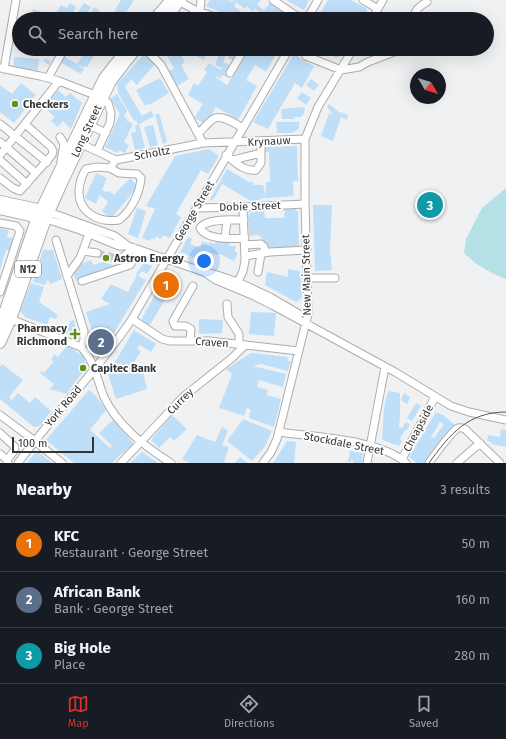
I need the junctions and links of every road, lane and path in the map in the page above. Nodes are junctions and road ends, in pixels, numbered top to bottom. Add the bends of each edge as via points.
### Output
1 (15, 0) edge
2 (177, 0) edge
3 (201, 0) edge
4 (274, 0) edge
5 (318, 0) edge
6 (363, 0) edge
7 (383, 0) edge
8 (428, 2) dead end
9 (378, 9) junction
10 (13, 12) edge
11 (162, 12) edge
12 (169, 12) edge
13 (200, 12) joint
14 (291, 12) edge
15 (311, 12) edge
16 (376, 12) edge
17 (415, 12) edge
18 (12, 16) edge
19 (60, 56) edge
20 (121, 56) edge
21 (131, 56) edge
22 (152, 56) edge
23 (240, 56) edge
24 (285, 56) edge
25 (306, 56) dead end
26 (349, 56) edge
27 (384, 56) edge
28 (2, 69) edge
29 (341, 70) junction
30 (230, 73) dead end
31 (48, 78) junction
32 (59, 81) junction
33 (98, 99) junction
34 (0, 124) edge
35 (25, 124) junction
36 (89, 125) junction
37 (243, 128) junction
38 (106, 133) junction
39 (198, 134) junction
40 (15, 136) junction
41 (77, 139) junction
42 (305, 139) junction
43 (261, 141) junction
44 (0, 142) edge
45 (234, 142) junction
46 (203, 143) junction
47 (6, 147) junction
48 (97, 152) junction
49 (261, 154) junction
50 (0, 155) edge
51 (230, 157) junction
52 (0, 160) edge
53 (116, 160) junction
54 (47, 162) junction
55 (110, 168) junction
56 (36, 173) junction
57 (0, 178) edge
58 (27, 184) junction
59 (0, 200) edge
60 (305, 204) junction
61 (196, 208) junction
62 (243, 208) junction
63 (0, 209) edge
64 (43, 215) junction
65 (227, 220) junction
66 (244, 220) junction
67 (0, 223) edge
68 (89, 234) junction
69 (225, 238) junction
70 (56, 240) dead end
71 (245, 241) junction
72 (134, 248) junction
73 (307, 250) junction
74 (83, 251) junction
75 (97, 252) tunnel mouth
76 (263, 254) junction
77 (245, 256) junction
78 (117, 258) tunnel mouth
79 (166, 260) junction
80 (258, 272) dead end
81 (67, 276) junction
82 (308, 278) junction
83 (334, 278) dead end
84 (82, 281) dead end
85 (236, 285) junction
86 (193, 286) dead end
87 (0, 292) edge
88 (227, 304) dead end
89 (132, 318) junction
90 (3, 319) edge
91 (307, 322) junction
92 (190, 340) junction
93 (0, 343) edge
94 (242, 345) junction
95 (81, 347) junction
96 (299, 351) junction
97 (385, 367) junction
98 (95, 369) junction
99 (435, 397) junction
100 (0, 415) edge
101 (506, 420) edge
102 (9, 421) junction
103 (279, 432) junction
104 (0, 434) edge
105 (35, 441) junction
106 (141, 442) junction
107 (480, 442) junction
108 (370, 446) junction
109 (0, 454) edge
110 (404, 461) edge
111 (8, 462) edge
112 (18, 463) edge
113 (62, 463) edge
114 (121, 463) edge
115 (171, 463) edge
116 (263, 463) edge
117 (367, 463) edge
118 (429, 463) edge
119 (457, 463) edge
120 (500, 463) edge

1 - 10 street
2 - 11 highway
2 - 12 highway
2 - 13 street
3 - 13 street
4 - 14 street
5 - 15 street
6 - 9 street
7 - 9 street
8 - 17 street
9 - 16 street
18 - 28 street
19 - 31 street
20 - 33 highway, Long Street via 104,78
21 - 33 highway, Long Street
22 - 39 street via 161,65
23 - 30 street
24 - 37 street, George Street
25 - 29 street
26 - 29 street
27 - 29 street via 359,67
28 - 31 street
29 - 42 street via 318,106
31 - 32 street
32 - 33 street
32 - 35 street
33 - 36 highway, Long Street
33 - 38 street via 111,117
33 - 41 highway, Long Street
34 - 40 street
35 - 40 street
35 - 54 street via 53,149
36 - 38 street
36 - 41 highway, Long Street
37 - 39 street via 216,118
37 - 45 street, George Street
38 - 48 street
39 - 46 street
40 - 47 street
40 - 54 street
41 - 48 street
41 - 64 highway, Long Street
41 - 64 highway, Long Street via 61,167
42 - 43 street, Krynauw
42 - 60 street, New Main Street
43 - 45 street, Krynauw
43 - 49 street
44 - 47 street
45 - 46 street, Scholtz
45 - 51 street, George Street
46 - 53 street, Scholtz
47 - 50 street
47 - 56 street
48 - 53 street
49 - 51 street
49 - 51 street via 260,167 253,170 241,166
51 - 61 street, George Street
52 - 58 street
53 - 55 street
54 - 56 street
55 - 55 street via 86,169 80,181 79,196 83,207 96,217 119,220 129,209 141,178 137,174 119,173
56 - 58 street
57 - 58 street via 18,191
59 - 64 highway
60 - 62 street, Dobie Street
60 - 73 street, New Main Street
61 - 62 street, Dobie Street
61 - 79 street, George Street
62 - 66 street
63 - 64 highway
64 - 68 street
64 - 72 street via 115,236
64 - 90 highway, N12
65 - 66 street
65 - 69 street
65 - 69 street via 210,221 200,228 208,236
66 - 71 street
67 - 87 street via 16,226 20,231
68 - 72 street via 119,246
68 - 74 street
69 - 71 street
70 - 81 street
71 - 76 street via 260,244 264,247
71 - 77 street
72 - 78 street via 123,257
72 - 79 street
72 - 84 street via 130,265
73 - 76 street
73 - 82 street, New Main Street
74 - 75 street
74 - 81 street
76 - 77 street
76 - 80 street
77 - 85 street via 243,271
79 - 85 street via 204,272 216,280
79 - 89 street, George Street
81 - 95 street via 84,331
82 - 83 street
82 - 91 street, New Main Street
85 - 91 street
86 - 92 street via 173,321 175,326 186,326 191,329
88 - 94 street via 228,317 239,334
89 - 92 street, Craven via 162,339
89 - 98 street, George Street
90 - 93 highway, N12
90 - 95 street
91 - 96 street, New Main Street
91 - 97 street
92 - 94 street, Craven
94 - 96 street, Craven
94 - 106 street, Currey via 232,358 183,397
95 - 98 street via 90,357
96 - 103 street, New Main Street
97 - 99 street
97 - 108 street
98 - 105 street, York Road
98 - 106 street via 100,388 110,407
99 - 101 street via 456,409
99 - 110 street, Cheapside
100 - 102 street
102 - 104 street
102 - 105 street
103 - 108 street, Stockdale Street
103 - 116 street, New Main Street
104 - 111 street via 14,447
105 - 112 street, York Road
105 - 113 street
106 - 114 street, Currey
106 - 115 street
107 - 118 street via 465,429 458,428
107 - 119 street
107 - 120 street
108 - 110 street, Stockdale Street via 385,450
108 - 117 street
109 - 111 street

